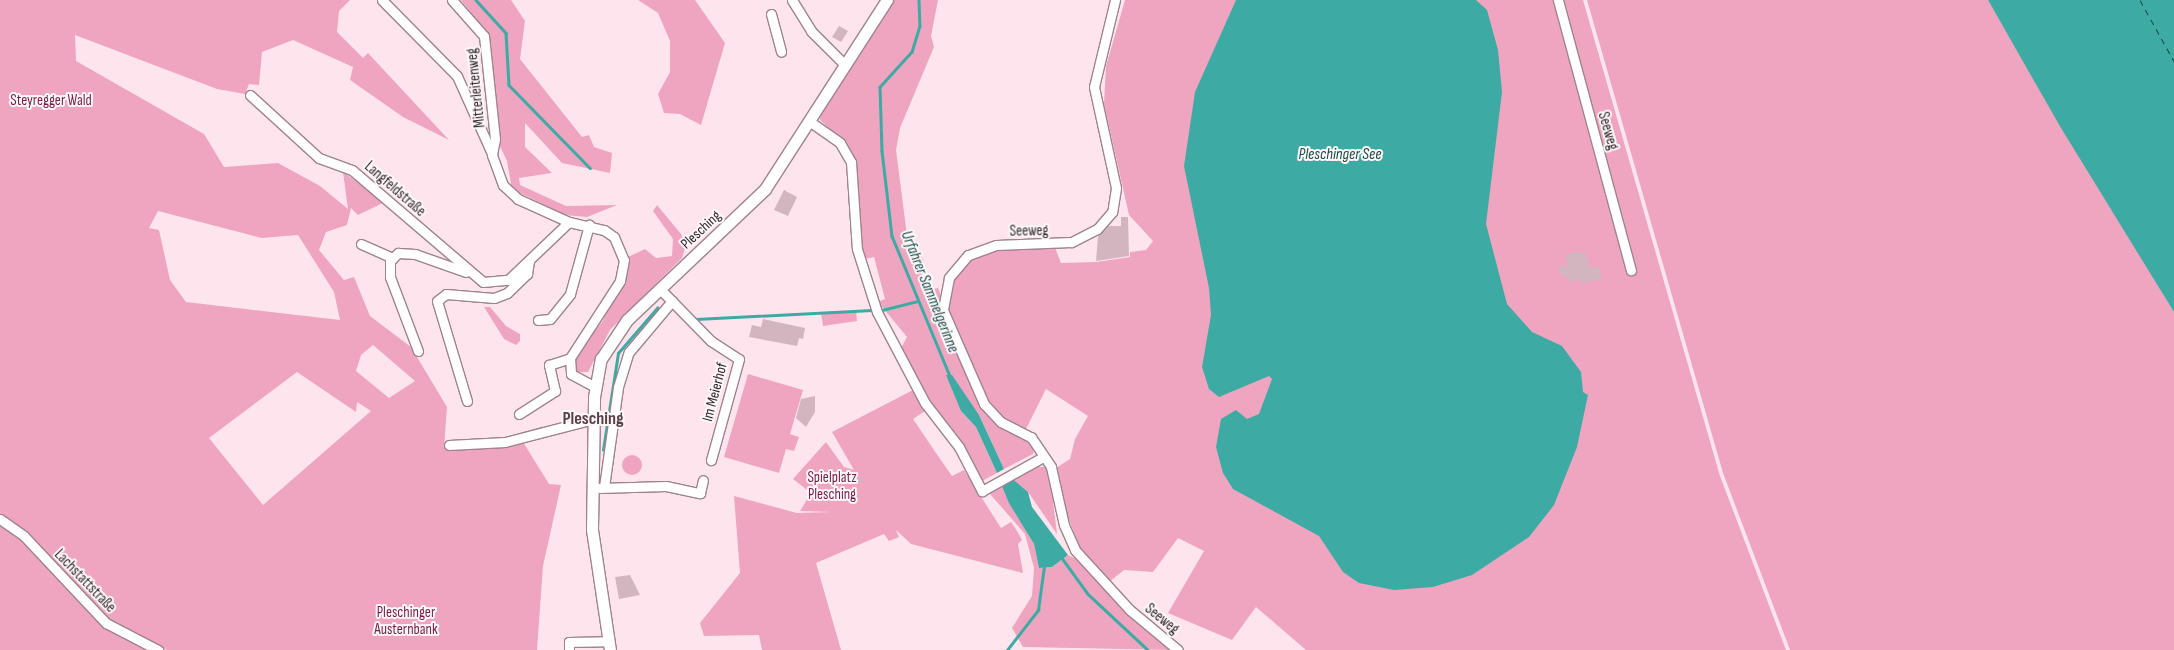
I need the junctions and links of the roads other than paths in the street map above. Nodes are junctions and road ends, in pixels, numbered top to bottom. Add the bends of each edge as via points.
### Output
1 (382, 0) edge
2 (452, 0) edge
3 (792, 0) edge
4 (887, 0) edge
5 (1115, 0) edge
6 (1558, 0) edge
7 (771, 14) dead end
8 (781, 52) dead end
9 (845, 65) junction
10 (250, 95) dead end
11 (809, 121) junction
12 (492, 155) junction
13 (569, 222) junction
14 (589, 225) junction
15 (361, 244) dead end
16 (392, 258) junction
17 (529, 261) junction
18 (1631, 270) dead end
19 (471, 274) junction
20 (660, 289) junction
21 (672, 301) junction
22 (538, 320) dead end
23 (418, 351) dead end
24 (570, 358) junction
25 (594, 386) junction
26 (467, 400) dead end
27 (519, 414) dead end
28 (593, 418) junction
29 (450, 445) dead end
30 (1043, 457) junction
31 (712, 460) dead end
32 (703, 480) dead end
33 (598, 488) junction
34 (0, 519) edge
35 (609, 646) edge
36 (158, 650) edge
37 (568, 650) edge
38 (1178, 650) edge

1 - 12 street, Mitterleitenweg via 457,76
2 - 12 street, Mitterleitenweg via 484,36 496,139
3 - 9 street via 811,31
4 - 9 main road, Plesching
5 - 30 street, Seeweg via 1094,87 1116,188 1112,212 1097,229 1071,242 996,245 972,252 952,271 943,300 946,324 984,404 1000,422 1031,437
6 - 18 street, Seeweg
7 - 8 street
9 - 11 main road, Plesching
10 - 19 street, Langfeldstraße via 319,158 352,170
11 - 20 main road, Plesching via 757,198
11 - 30 street via 840,143 851,162 857,249 877,312 925,403 959,447 982,491
12 - 13 street, Mitterleitenweg via 503,185 511,194
13 - 14 street
13 - 17 street, Langfeldstraße
14 - 22 street via 570,294 550,319
14 - 24 street via 614,237 623,252 624,270 605,311
15 - 16 street
16 - 19 street, Langfeldstraße via 398,253 415,254
16 - 23 street via 390,277
17 - 19 street, Langfeldstraße via 500,282 483,282
17 - 26 street, Langfeldstraße via 527,274 507,293 494,298 446,294 436,301
20 - 21 street, Im Meierhof
20 - 25 main road, Plesching via 615,333
21 - 31 street, Im Meierhof via 711,341 739,359
21 - 33 street via 629,352 618,387
24 - 25 street via 571,374
24 - 27 street via 549,365 555,391
25 - 28 main road, Plesching
28 - 29 street via 505,442
28 - 33 main road, Plesching
30 - 38 street, Seeweg via 1051,467 1064,525 1075,550 1130,610
32 - 33 street via 700,493 666,486
33 - 35 main road, Plesching via 593,551
34 - 36 street, Lachstattstraße via 24,536 106,623
35 - 37 street, Plesching via 569,642

